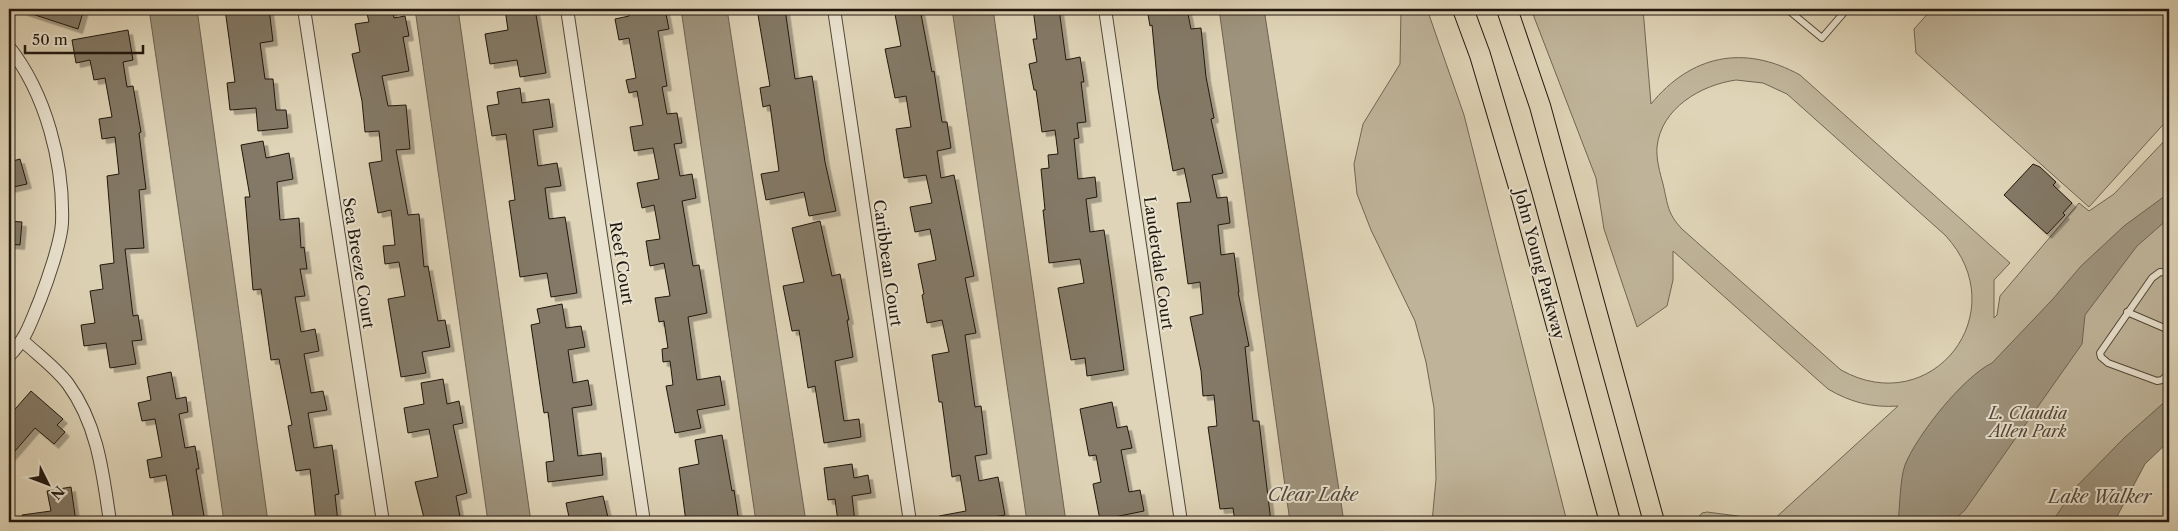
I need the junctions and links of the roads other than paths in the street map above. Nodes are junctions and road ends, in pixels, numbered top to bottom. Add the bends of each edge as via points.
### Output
1 (304, 9) edge
2 (567, 9) edge
3 (834, 9) edge
4 (1105, 9) edge
5 (1463, 9) edge
6 (1507, 9) edge
7 (1787, 9) edge
8 (1847, 9) edge
9 (9, 47) edge
10 (2169, 273) edge
11 (2127, 312) junction
12 (2169, 330) edge
13 (23, 341) junction
14 (9, 356) edge
15 (2169, 373) edge
16 (110, 522) edge
17 (383, 522) edge
18 (644, 522) edge
19 (910, 522) edge
20 (1181, 522) edge
21 (1610, 522) edge
22 (1654, 522) edge

1 - 17 street, Sea Breeze Court
2 - 18 street, Reef Court
3 - 19 street, Caribbean Court
4 - 20 street, Lauderdale Court
5 - 21 main road, John Young Parkway via 1517,179
6 - 22 main road via 1540,106
7 - 8 lane via 1822,38
9 - 13 street via 47,115 59,166 62,215 46,282
10 - 11 lane via 2160,272 2152,278
11 - 12 lane
11 - 15 lane via 2100,353 2101,357 2108,363 2156,381
13 - 14 street
13 - 16 street via 67,383 85,413 100,452

